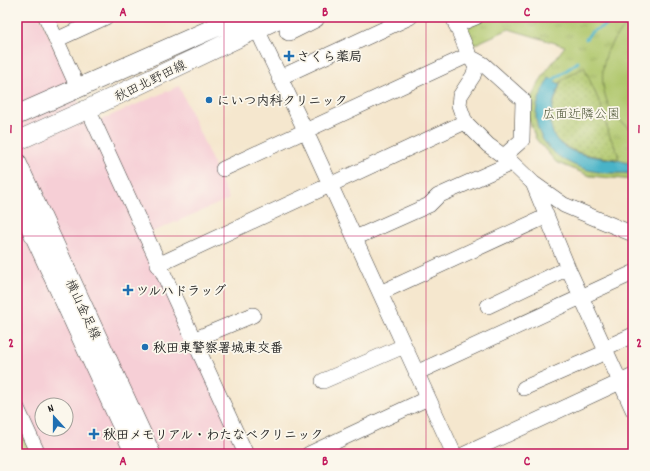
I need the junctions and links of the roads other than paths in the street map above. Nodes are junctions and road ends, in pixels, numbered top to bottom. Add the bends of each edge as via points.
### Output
1 (46, 17) edge
2 (106, 17) edge
3 (239, 17) edge
4 (315, 17) edge
5 (410, 17) edge
6 (476, 17) edge
7 (454, 21) edge
8 (253, 23) edge
9 (285, 24) edge
10 (200, 25) edge
11 (56, 40) junction
12 (469, 56) junction
13 (279, 78) junction
14 (78, 88) junction
15 (88, 109) junction
16 (17, 115) edge
17 (465, 122) junction
18 (306, 132) junction
19 (17, 141) edge
20 (507, 158) junction
21 (17, 163) edge
22 (223, 169) dead end
23 (533, 183) junction
24 (330, 185) junction
25 (17, 198) edge
26 (545, 217) junction
27 (633, 234) edge
28 (355, 238) junction
29 (158, 265) junction
30 (568, 268) junction
31 (633, 274) edge
32 (380, 293) junction
33 (582, 297) junction
34 (488, 306) dead end
35 (253, 315) dead end
36 (633, 335) edge
37 (194, 340) junction
38 (404, 346) junction
39 (606, 350) junction
40 (102, 366) junction
41 (416, 373) junction
42 (627, 379) edge
43 (323, 381) dead end
44 (524, 388) dead end
45 (428, 398) junction
46 (17, 408) edge
47 (633, 410) edge
48 (38, 454) edge
49 (135, 454) edge
50 (151, 454) edge
51 (246, 454) edge
52 (309, 454) edge
53 (454, 454) edge
54 (465, 454) edge

1 - 11 street
2 - 11 street
3 - 10 main road, 秋田北野田線
4 - 9 main road, 秋田北野田線
5 - 13 street
6 - 7 street
7 - 12 street
8 - 9 main road, 秋田北野田線
8 - 13 street
8 - 15 main road, 秋田北野田線 via 226,43
10 - 14 main road, 秋田北野田線
11 - 14 street
12 - 17 street via 476,66 473,76 460,96 459,105
12 - 18 street
12 - 20 street via 482,64 523,100 522,140
13 - 18 street
14 - 16 main road, 秋田北野田線
15 - 19 main road, 秋田北野田線
15 - 29 street
17 - 20 street via 488,145
17 - 24 street
18 - 22 street
18 - 24 street
20 - 23 street
20 - 28 street via 504,166 438,196 429,205
21 - 40 main road, 横山金足線
23 - 26 street
23 - 27 street via 564,205
24 - 28 street
24 - 29 street
25 - 40 main road, 横山金足線
26 - 30 street
26 - 32 street
28 - 32 street
29 - 37 street
30 - 33 street
30 - 34 street
31 - 33 street
32 - 38 street
33 - 39 street
33 - 41 street
35 - 37 street
36 - 39 street
37 - 51 street
38 - 41 street
38 - 43 street
39 - 42 street
39 - 44 street
40 - 49 main road, 横山金足線
40 - 50 main road, 横山金足線
41 - 45 street
42 - 47 street
42 - 54 street
45 - 52 street
45 - 53 street
46 - 48 street

